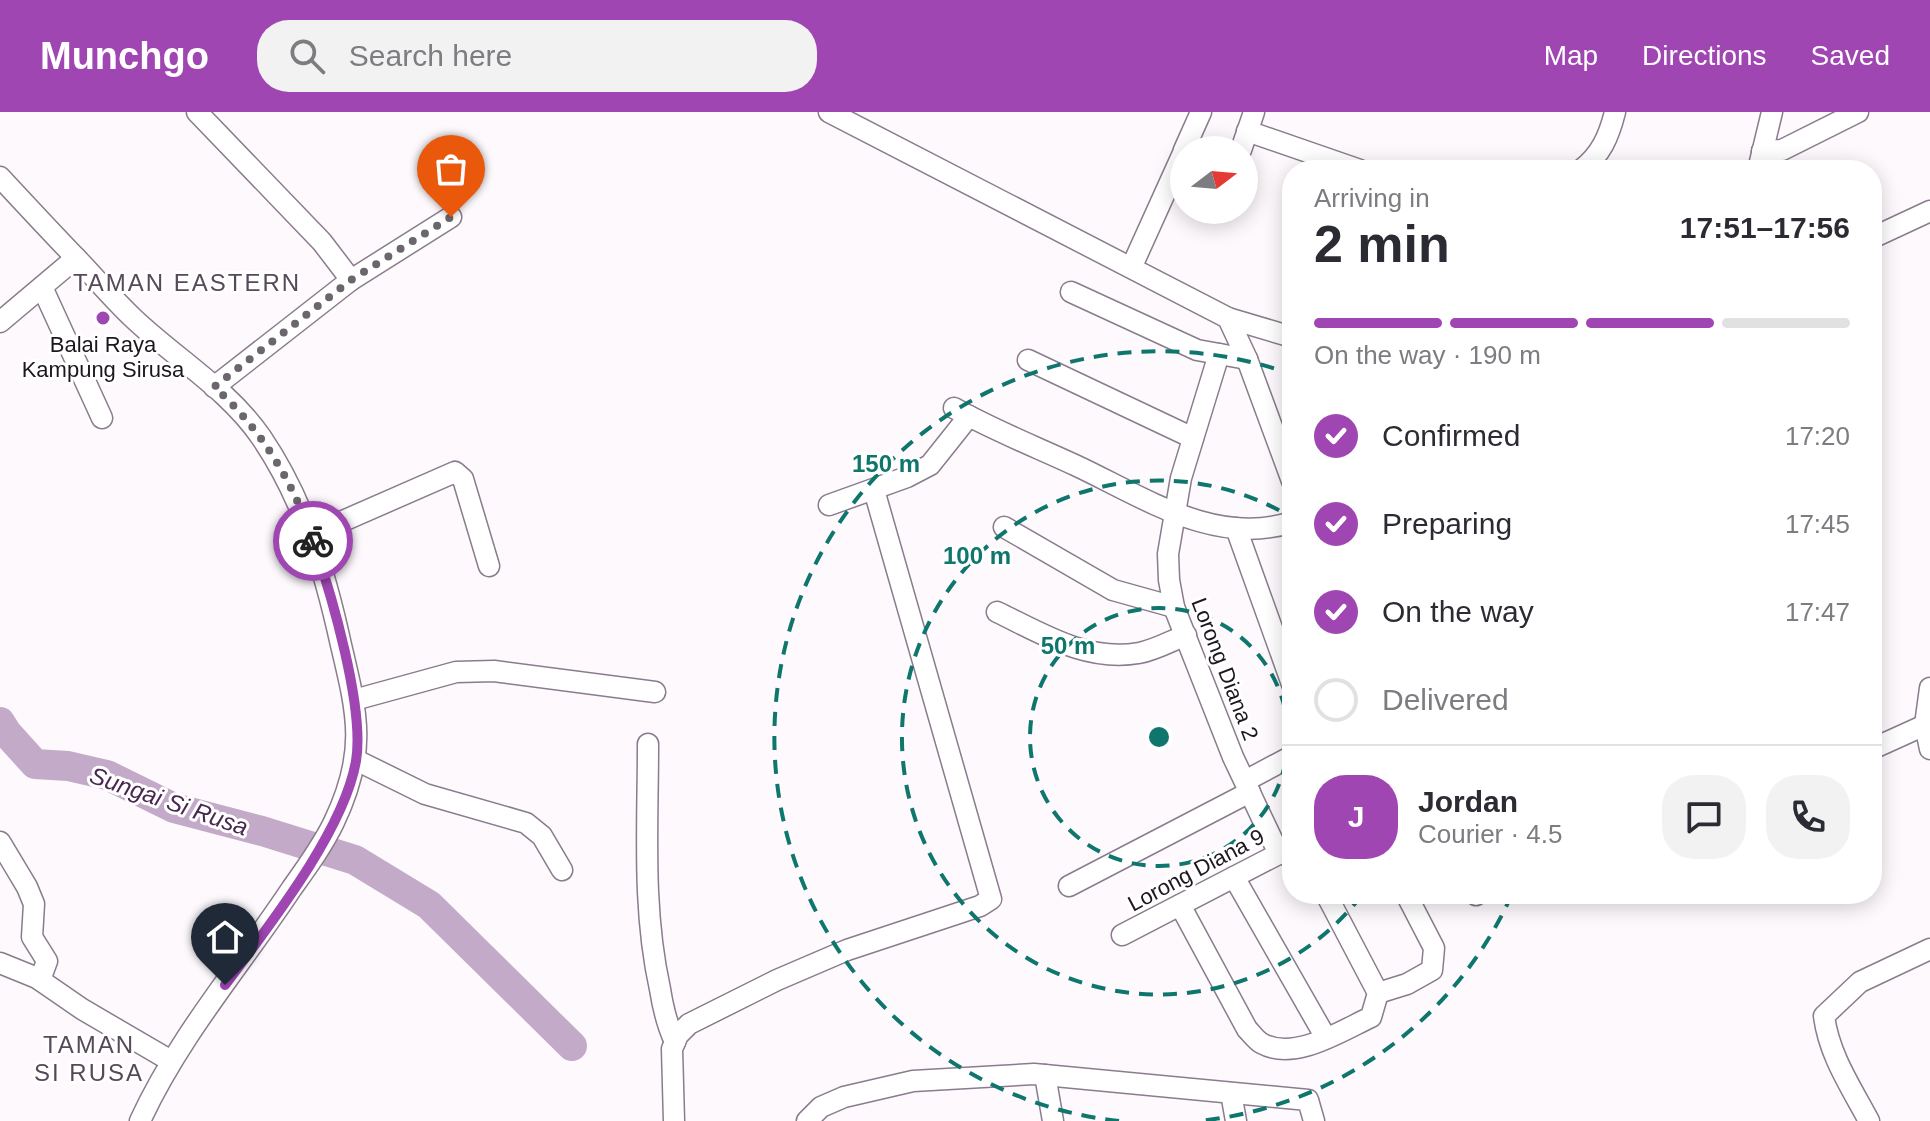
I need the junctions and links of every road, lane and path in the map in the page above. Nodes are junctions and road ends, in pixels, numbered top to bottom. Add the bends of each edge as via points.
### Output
1 (197, 112) edge
2 (829, 112) edge
3 (1201, 112) edge
4 (1615, 112) edge
5 (1772, 112) edge
6 (1858, 112) edge
7 (1247, 131) edge
8 (1190, 136) edge
9 (1331, 160) edge
10 (1595, 160) edge
11 (1760, 160) edge
12 (1762, 160) edge
13 (0, 177) edge
14 (1170, 181) edge
15 (1930, 211) edge
16 (451, 217) dead end
17 (1882, 233) edge
18 (76, 258) junction
19 (1132, 266) junction
20 (351, 280) junction
21 (42, 287) junction
22 (1071, 292) dead end
23 (1228, 318) junction
24 (0, 322) edge
25 (1282, 334) edge
26 (1219, 354) junction
27 (1247, 359) junction
28 (1028, 360) dead end
29 (214, 387) junction
30 (102, 418) dead end
31 (1193, 438) junction
32 (1282, 454) edge
33 (874, 490) junction
34 (829, 505) dead end
35 (1175, 515) junction
36 (1282, 524) edge
37 (1004, 527) dead end
38 (1236, 528) junction
39 (311, 535) junction
40 (489, 566) dead end
41 (1174, 607) junction
42 (997, 612) dead end
43 (1186, 635) junction
44 (1282, 656) edge
45 (1930, 688) edge
46 (655, 692) dead end
47 (354, 700) junction
48 (1925, 725) junction
49 (648, 744) dead end
50 (1882, 744) edge
51 (1930, 749) edge
52 (356, 760) junction
53 (1282, 763) edge
54 (1247, 786) junction
55 (0, 842) edge
56 (1282, 843) edge
57 (1282, 852) edge
58 (562, 870) dead end
59 (1234, 877) junction
60 (1069, 886) dead end
61 (1331, 904) edge
62 (1411, 904) edge
63 (1180, 905) junction
64 (1122, 935) dead end
65 (1930, 949) edge
66 (0, 963) edge
67 (40, 980) junction
68 (1378, 993) junction
69 (1326, 1038) junction
70 (675, 1042) junction
71 (171, 1061) junction
72 (1045, 1075) junction
73 (1231, 1093) junction
74 (140, 1121) edge
75 (674, 1121) edge
76 (807, 1121) edge
77 (1053, 1121) edge
78 (1236, 1121) edge
79 (1314, 1121) edge
80 (1869, 1121) edge

1 - 20 street via 322,242
2 - 19 street
3 - 8 street
4 - 10 street
5 - 11 street
6 - 12 street
7 - 9 street
13 - 18 street
14 - 19 street
15 - 17 street
16 - 20 street
18 - 21 street
18 - 29 street via 132,318
19 - 23 street
20 - 29 street
21 - 24 street
21 - 30 street
22 - 26 street via 1197,350
23 - 25 street
23 - 27 street
26 - 27 street
26 - 31 street, Lorong Diana 2
27 - 32 street
28 - 31 street
29 - 39 street via 260,435
31 - 35 street, Lorong Diana 2
33 - 34 street
33 - 35 street via 930,465 962,412
33 - 70 street via 991,899 777,980 689,1024
35 - 38 street
35 - 41 street, Lorong Diana 2 via 1168,554
36 - 38 street
37 - 41 street via 1113,590
38 - 44 street
39 - 40 street via 455,472 463,479
39 - 47 street
41 - 43 street, Lorong Diana 2
42 - 43 street via 1074,649 1106,655 1141,652
43 - 54 street, Lorong Diana 2
45 - 48 street
46 - 47 street via 494,671 456,672
47 - 52 street
48 - 50 street
48 - 51 street
49 - 70 street via 648,925
52 - 58 street via 425,794 526,823 542,836
52 - 71 street via 333,826
53 - 54 street
54 - 56 street, Lorong Diana 2
54 - 60 street
55 - 67 street via 34,904 32,937 47,961
57 - 59 street, Lorong Diana 9
59 - 63 street, Lorong Diana 9
59 - 69 street
61 - 68 street
62 - 68 street via 1434,948 1432,970
63 - 64 street, Lorong Diana 9
63 - 69 street via 1247,1029 1261,1043 1290,1049
65 - 80 street via 1860,982 1824,1016 1835,1059
66 - 67 street
67 - 71 street
68 - 69 street via 1371,1017
70 - 75 street
71 - 74 street
72 - 73 street
72 - 76 street via 913,1081 844,1097 821,1107
72 - 77 street
73 - 78 street
73 - 79 street via 1308,1100

